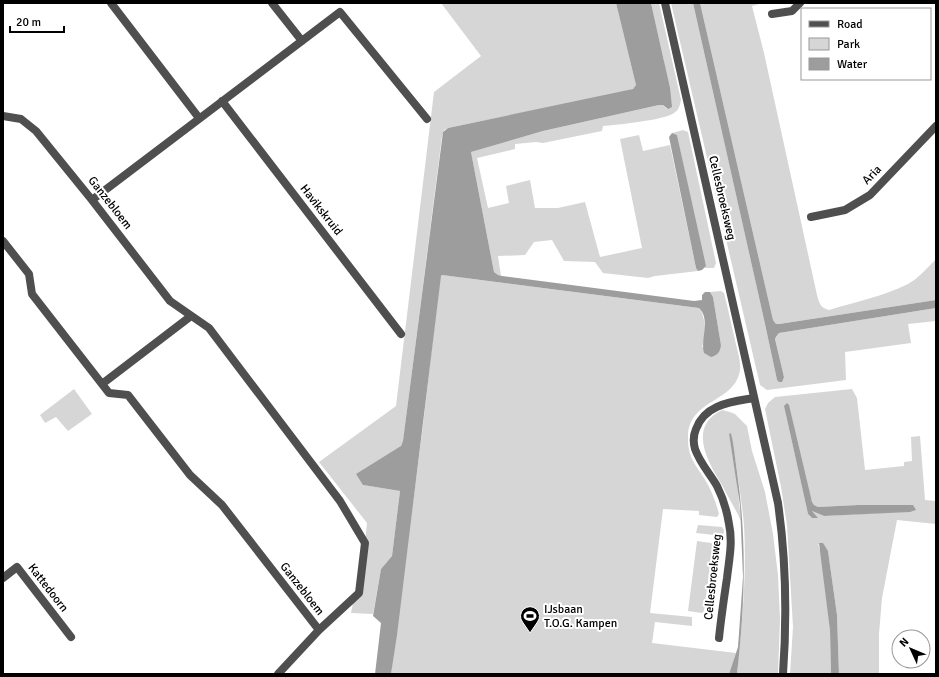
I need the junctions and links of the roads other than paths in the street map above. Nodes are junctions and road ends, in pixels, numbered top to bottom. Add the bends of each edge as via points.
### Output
1 (111, 3) edge
2 (272, 3) edge
3 (665, 3) edge
4 (800, 3) edge
5 (772, 14) dead end
6 (302, 41) junction
7 (222, 101) junction
8 (3, 116) edge
9 (199, 118) junction
10 (427, 119) dead end
11 (936, 126) edge
12 (92, 200) junction
13 (811, 217) dead end
14 (3, 241) edge
15 (191, 316) junction
16 (401, 334) dead end
17 (102, 384) junction
18 (754, 398) junction
19 (3, 578) edge
20 (319, 630) junction
21 (71, 637) dead end
22 (719, 638) dead end
23 (278, 674) edge
24 (783, 674) edge

1 - 9 street
2 - 6 street
3 - 18 street, Cellesbroeksweg
4 - 5 street via 792,11
6 - 7 street
6 - 10 street via 340,12
7 - 9 street
7 - 16 street, Havikskruid
8 - 12 street, Ganzebloem via 21,119 36,131
9 - 12 street
11 - 13 street, Aria via 870,195 845,210
12 - 15 street, Ganzebloem via 170,301
14 - 17 street, Ganzebloem via 29,274 32,294
15 - 17 street
15 - 20 street, Ganzebloem via 210,328 340,501 365,543 359,593
17 - 20 street, Ganzebloem via 109,393 128,395 190,475 222,506
18 - 22 street, Cellesbroeksweg via 711,409 700,420 694,434 696,451 717,486 723,502 731,537
18 - 24 street, Cellesbroeksweg via 783,534 786,635
19 - 21 street, Kattedoorn via 17,567
20 - 23 street

